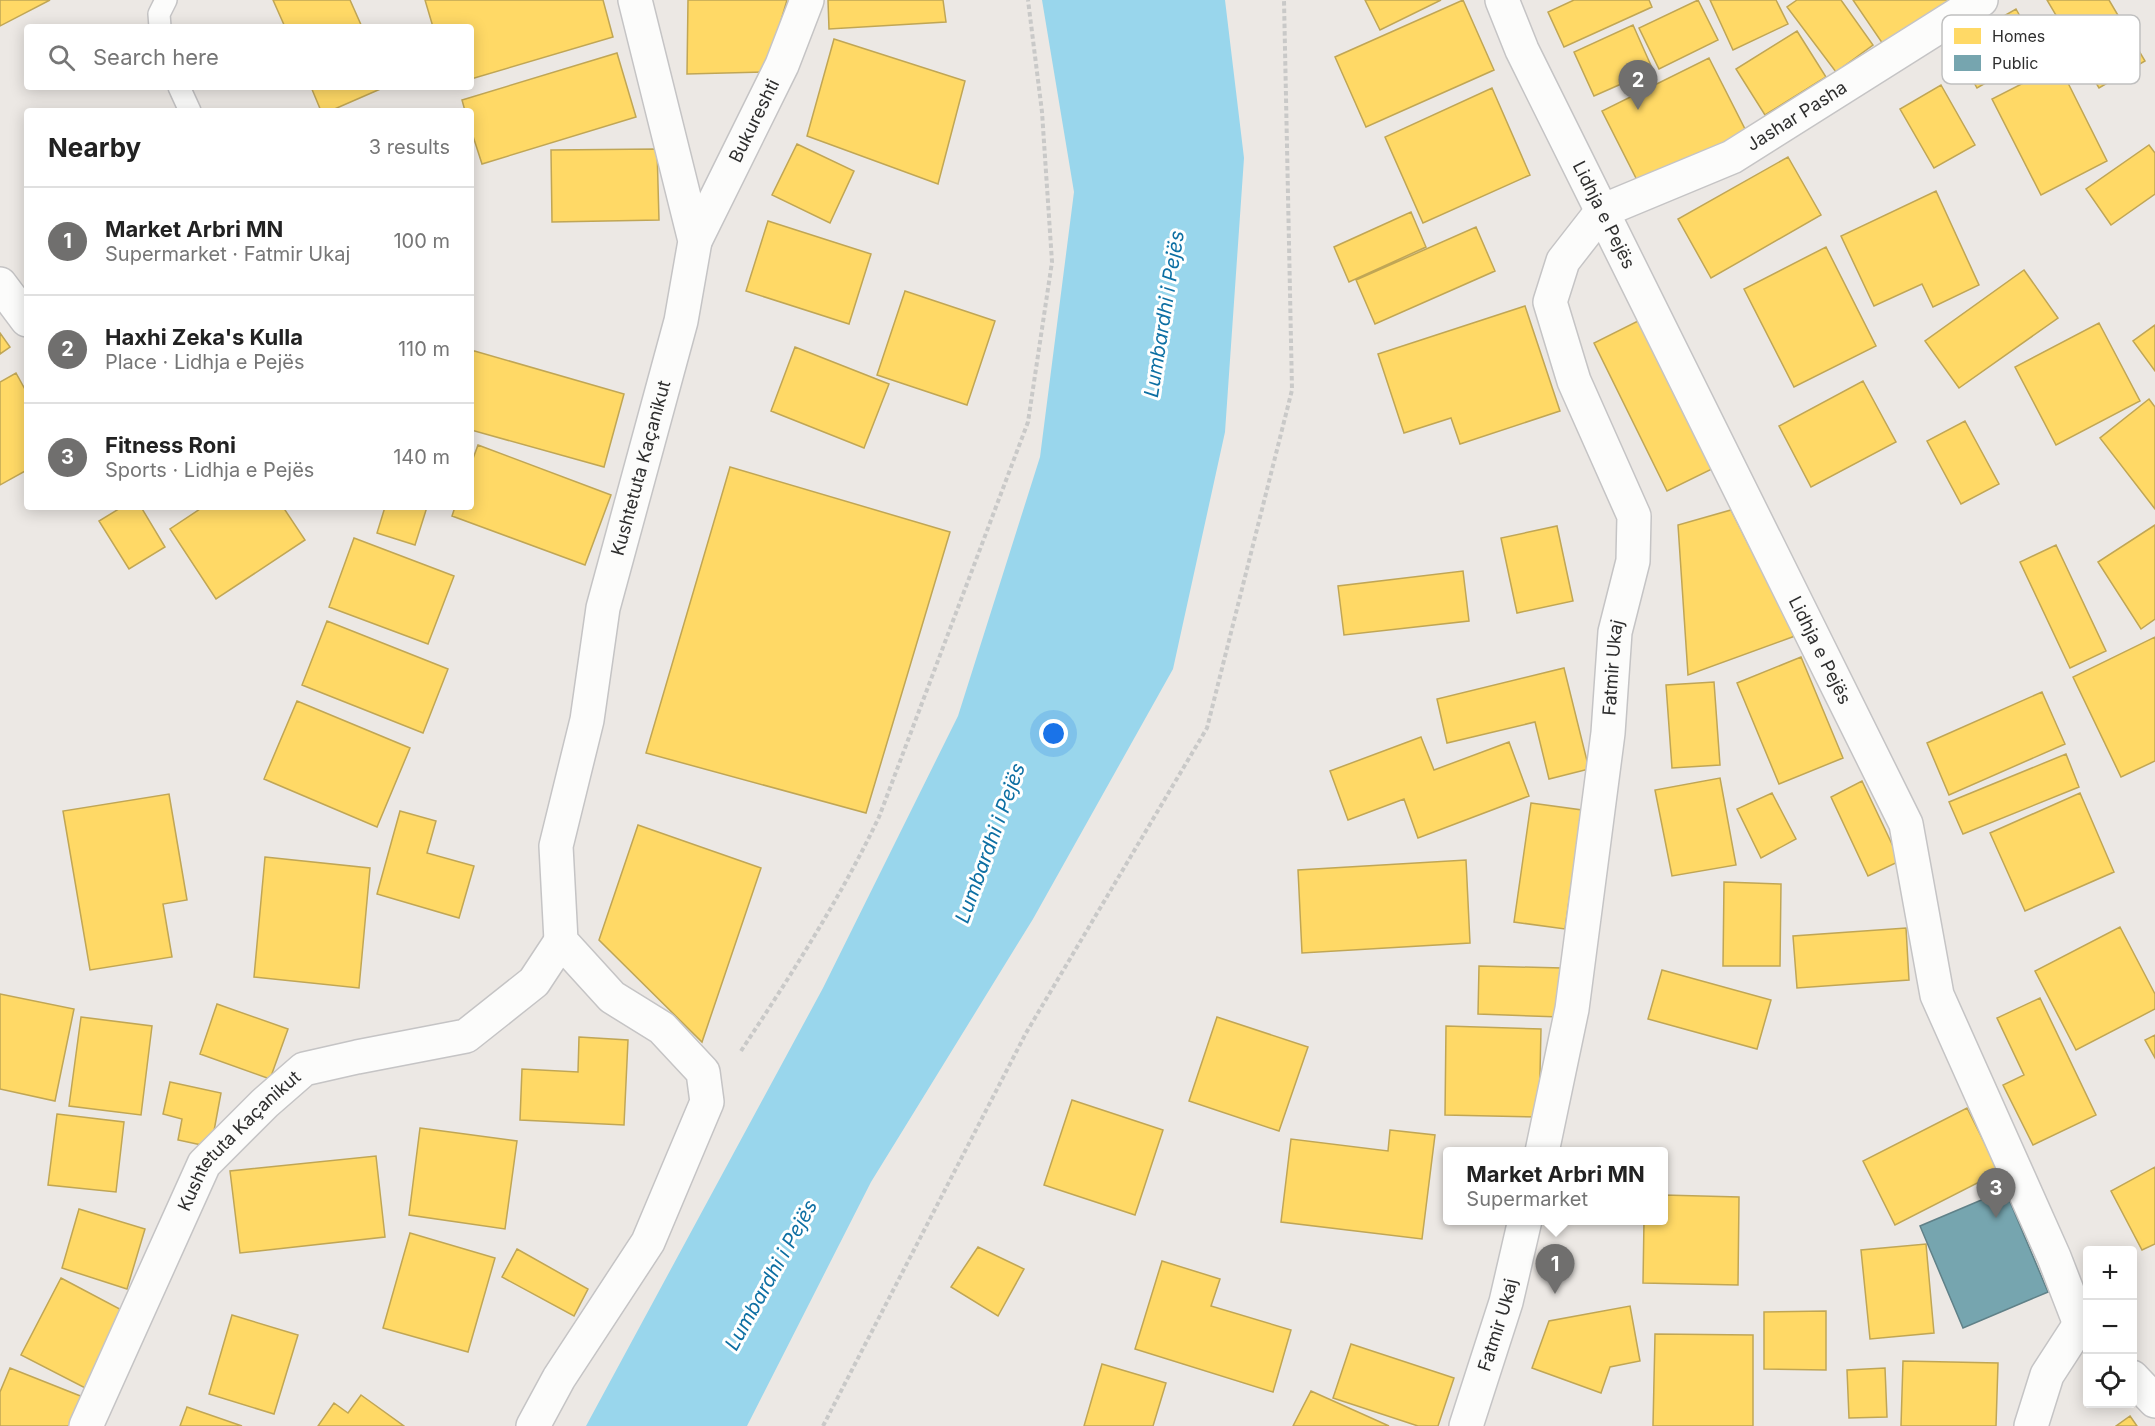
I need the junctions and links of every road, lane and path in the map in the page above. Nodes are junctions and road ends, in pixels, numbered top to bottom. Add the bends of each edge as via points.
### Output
1 (166, 0) edge
2 (635, 0) edge
3 (807, 0) edge
4 (1028, 0) edge
5 (1284, 0) edge
6 (1502, 0) edge
7 (1982, 0) edge
8 (1958, 15) edge
9 (160, 24) edge
10 (1942, 25) edge
11 (180, 90) edge
12 (189, 108) edge
13 (1602, 211) junction
14 (694, 241) junction
15 (0, 284) edge
16 (24, 316) edge
17 (561, 941) junction
18 (707, 1101) junction
19 (1543, 1147) edge
20 (1524, 1225) edge
21 (2083, 1326) edge
22 (2083, 1329) edge
23 (2137, 1381) edge
24 (2155, 1401) edge
25 (86, 1426) edge
26 (533, 1426) edge
27 (823, 1426) edge
28 (1466, 1426) edge
29 (2031, 1426) edge

1 - 9 lane via 159,14
2 - 14 street, Kushtetuta Kaçanikut
3 - 14 street, Bukureshti via 782,65
4 - 18 path via 1042,112 1052,262 1028,422 879,817 856,865 798,964
5 - 27 path via 1292,390 1207,728 1026,1033
6 - 13 street, Lidhja e Pejës via 1522,50
7 - 8 street, Jashar Pasha
10 - 13 street, Jashar Pasha via 1732,157
11 - 12 lane
13 - 19 street, Fatmir Ukaj via 1563,261 1550,302 1574,381 1634,516 1633,561 1615,632 1608,733 1572,1009
13 - 21 street, Lidhja e Pejës via 1906,824 1937,995
14 - 17 street, Kushtetuta Kaçanikut via 681,321 603,608 587,720 556,846
15 - 16 street
17 - 18 street via 612,997 662,1029 703,1072
17 - 25 street, Kushtetuta Kaçanikut via 534,982 466,1036 304,1069 204,1164
18 - 26 street via 648,1242 559,1378
20 - 28 street, Fatmir Ukaj via 1506,1302
22 - 29 street via 2047,1375
23 - 24 street

